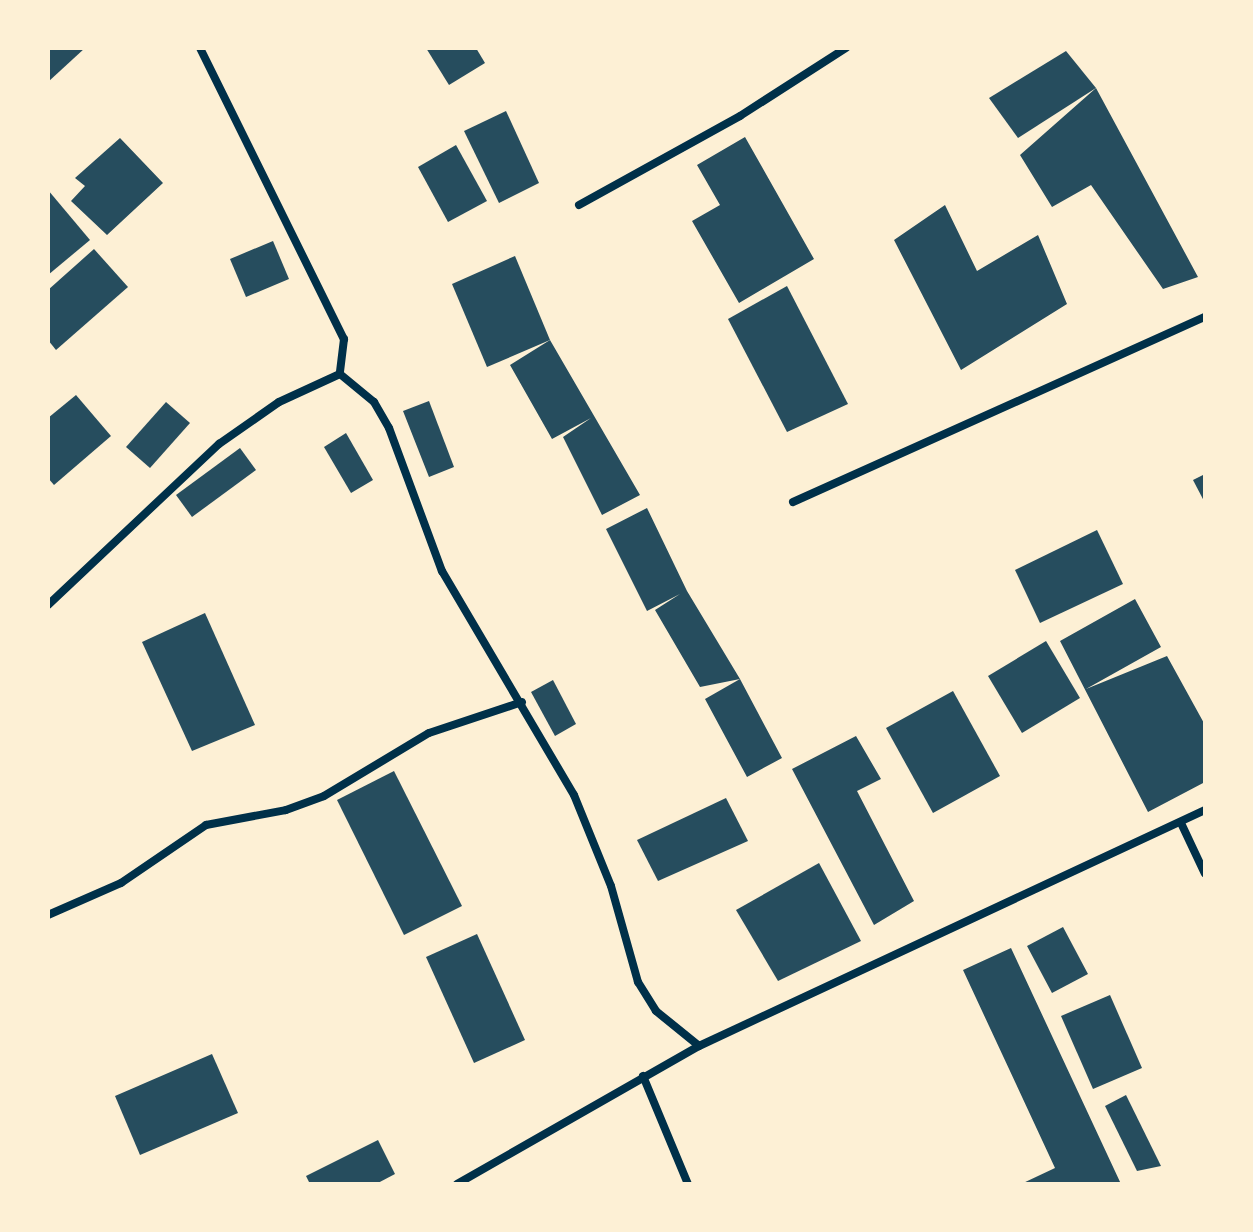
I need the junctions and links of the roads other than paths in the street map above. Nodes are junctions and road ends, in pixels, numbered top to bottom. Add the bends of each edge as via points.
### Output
1 (200, 48) edge
2 (846, 48) edge
3 (579, 205) dead end
4 (1205, 317) edge
5 (340, 374) junction
6 (793, 502) dead end
7 (48, 605) edge
8 (522, 702) junction
9 (1205, 810) edge
10 (1181, 823) junction
11 (1205, 874) edge
12 (48, 915) edge
13 (699, 1046) junction
14 (643, 1076) junction
15 (457, 1184) edge
16 (688, 1184) edge

1 - 5 street via 344,339
2 - 3 street via 740,116
4 - 6 street
5 - 7 street via 279,402 219,444
5 - 8 street via 374,402 389,428 442,571
8 - 12 street via 429,733 324,796 286,810 206,825 121,883
8 - 13 street via 574,795 611,886 638,982 656,1011
9 - 10 street
10 - 11 street
10 - 13 street
13 - 14 street
14 - 15 street
14 - 16 street

